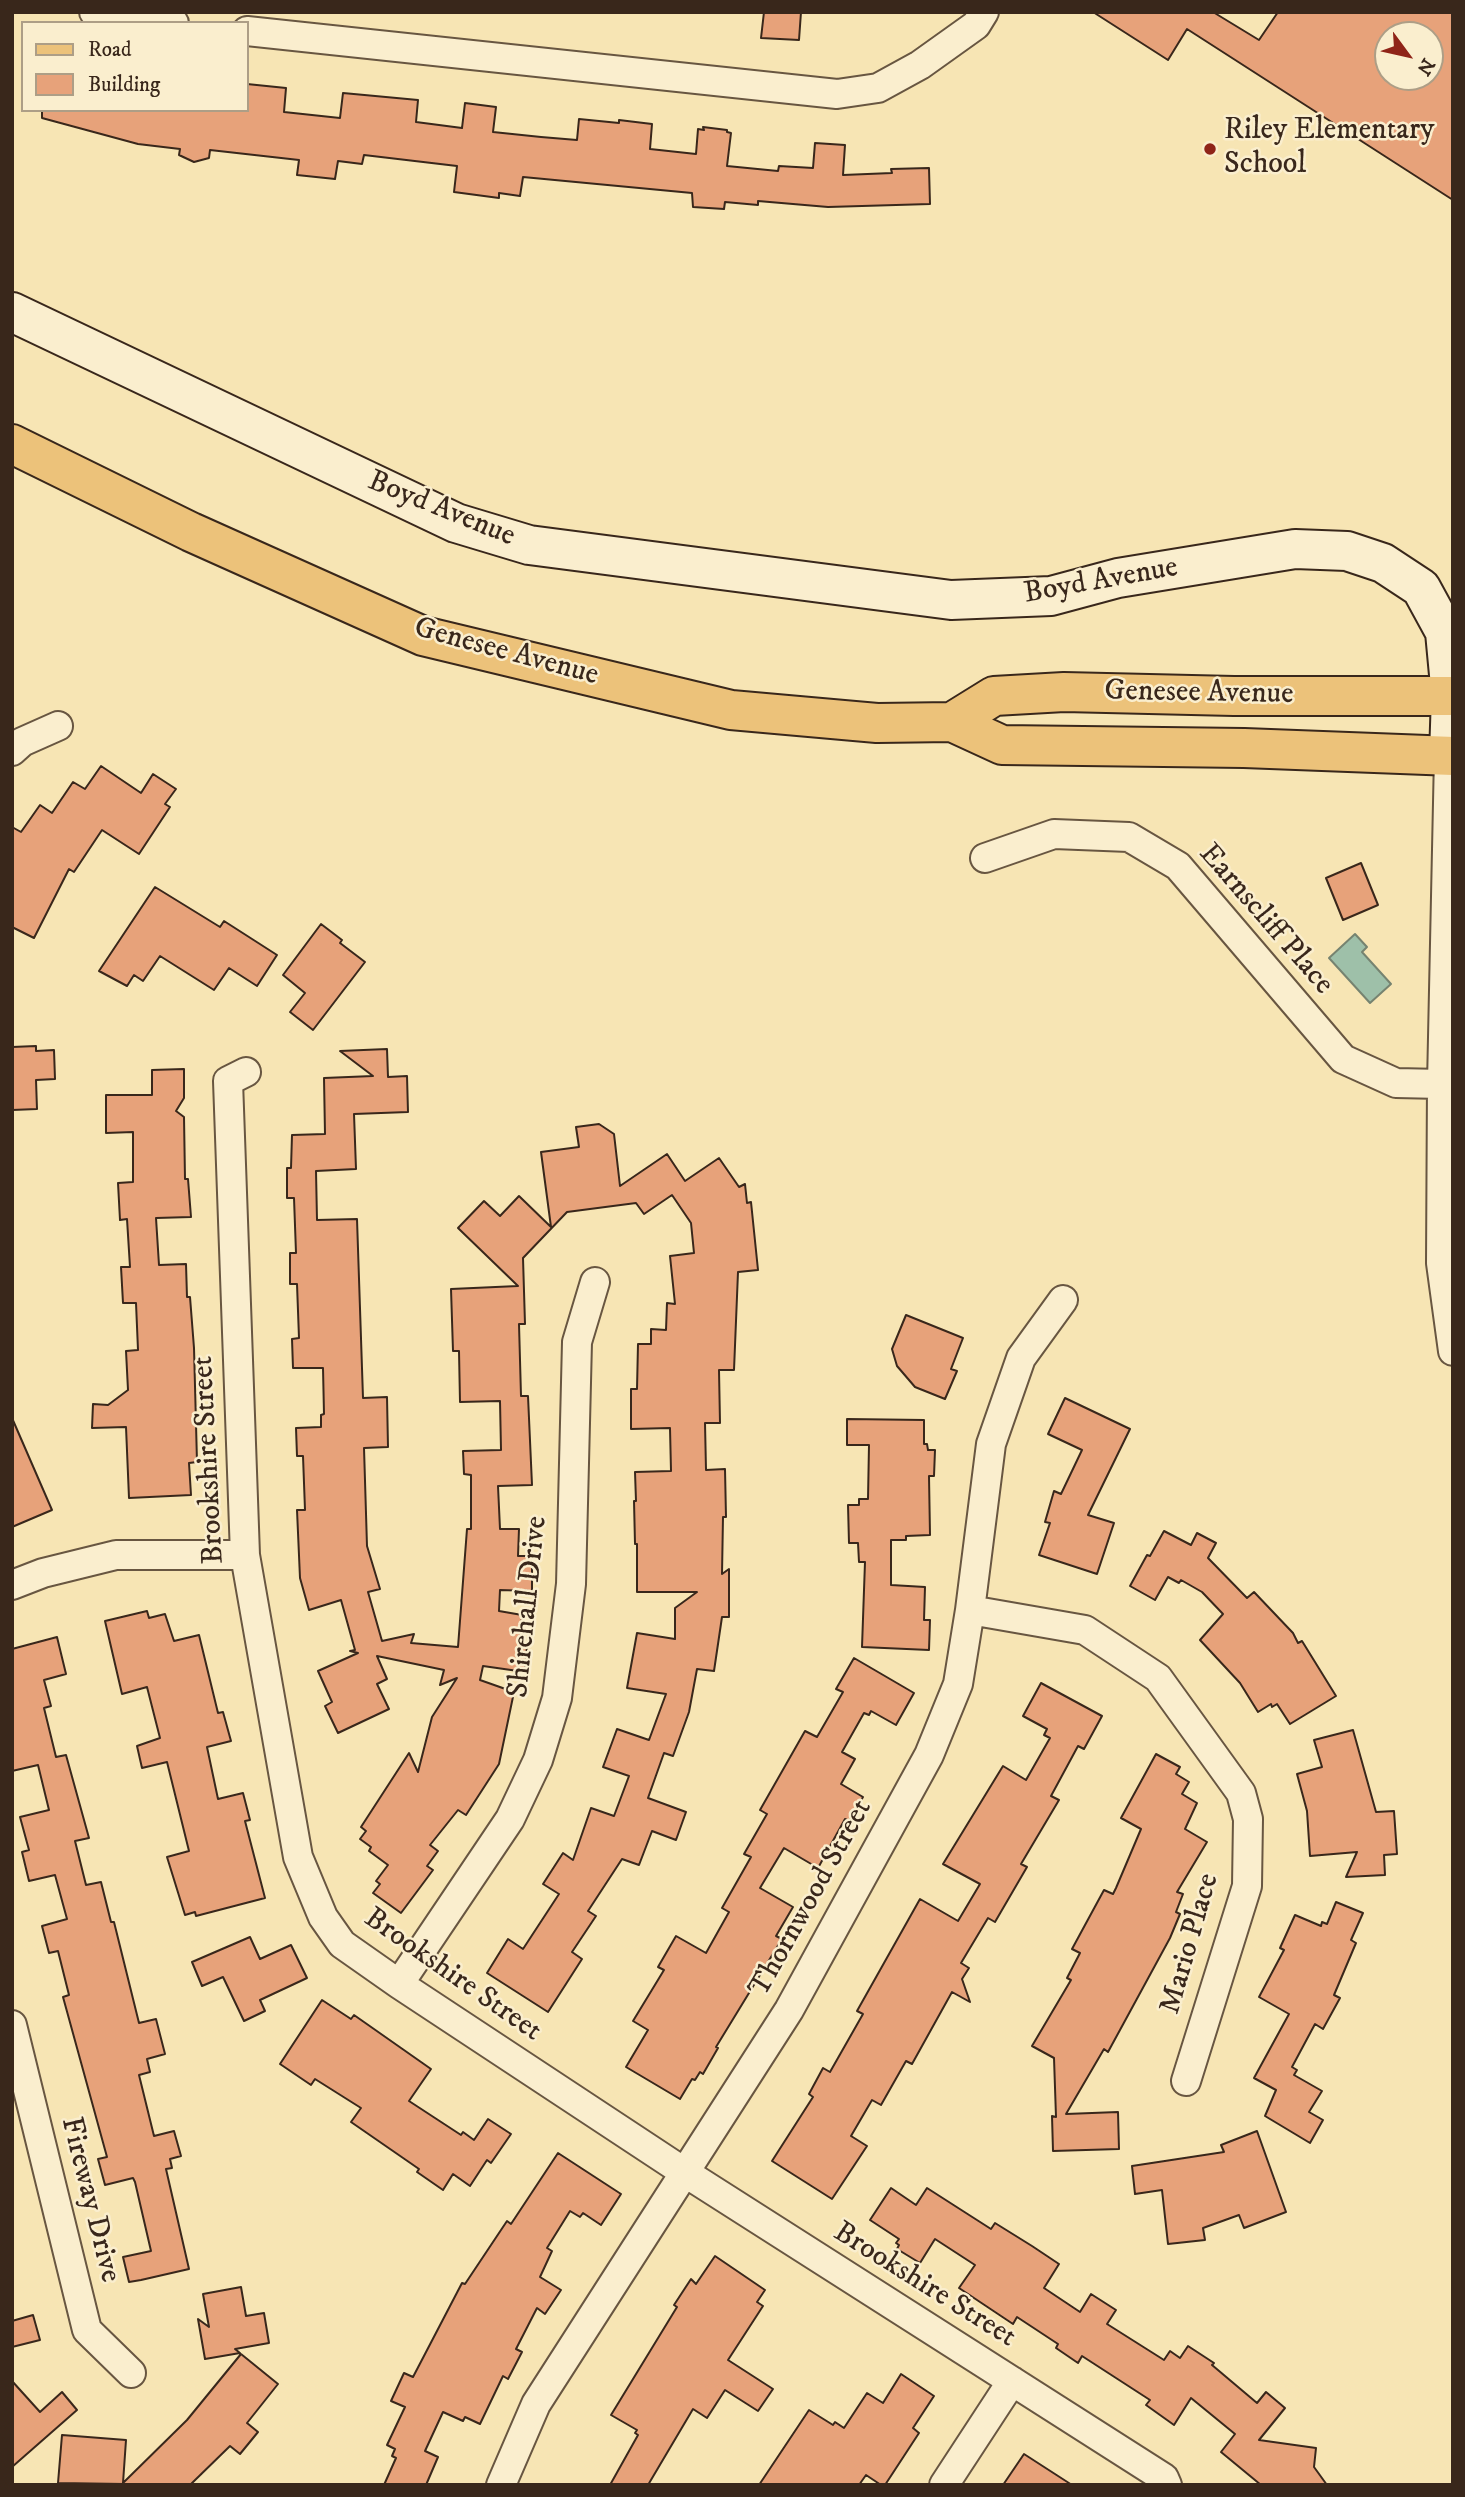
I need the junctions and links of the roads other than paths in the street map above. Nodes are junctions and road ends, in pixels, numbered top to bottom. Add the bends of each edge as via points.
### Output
1 (94, 12) edge
2 (984, 12) edge
3 (156, 21) edge
4 (248, 30) edge
5 (12, 313) edge
6 (12, 444) edge
7 (1452, 696) edge
8 (952, 722) junction
9 (58, 726) dead end
10 (12, 751) edge
11 (1451, 756) edge
12 (985, 858) dead end
13 (246, 1072) dead end
14 (1442, 1084) junction
15 (595, 1282) dead end
16 (1063, 1300) dead end
17 (1453, 1351) edge
18 (245, 1555) junction
19 (12, 1585) edge
20 (970, 1610) junction
21 (399, 1984) junction
22 (12, 2025) edge
23 (1186, 2081) dead end
24 (684, 2172) junction
25 (131, 2373) dead end
26 (1012, 2381) junction
27 (500, 2485) edge
28 (944, 2485) edge
29 (1167, 2485) edge

1 - 3 street
2 - 4 street via 976,25 920,65 878,88 838,94
5 - 7 street, Boyd Avenue via 456,523 529,545 951,600 1051,596 1118,578 1294,549 1347,551 1383,563 1421,588 1445,632
6 - 8 main road, Genesee Avenue via 191,533 423,636 732,710 877,723
7 - 8 main road, Genesee Avenue via 1063,692 994,696
7 - 11 street, Boyd Avenue
8 - 11 main road, Genesee Avenue via 1002,745
9 - 10 street
11 - 14 street, Boyd Avenue
12 - 14 street, Earnscliff Place via 1054,834 1129,837 1178,866 1343,1059 1395,1083
13 - 18 street, Brookshire Street via 228,1081
14 - 17 street, Boyd Avenue via 1441,1263
15 - 21 street, Shirehall Drive via 576,1342 571,1584 557,1698 538,1760 510,1819
16 - 20 street, Thornwood Street via 1021,1358 991,1444
18 - 19 street via 116,1555
18 - 21 street, Brookshire Street via 298,1857 323,1917 342,1944
20 - 23 street, Mario Place via 1085,1630 1158,1678 1241,1793 1248,1819 1247,1886
20 - 24 street, Thornwood Street via 958,1684 929,1755 789,2010
21 - 24 street, Brookshire Street
22 - 25 street, Fireway Drive via 87,2330
24 - 26 street, Brookshire Street
24 - 27 street, Thornwood Street via 536,2404
26 - 28 street
26 - 29 street, Brookshire Street via 1164,2478

